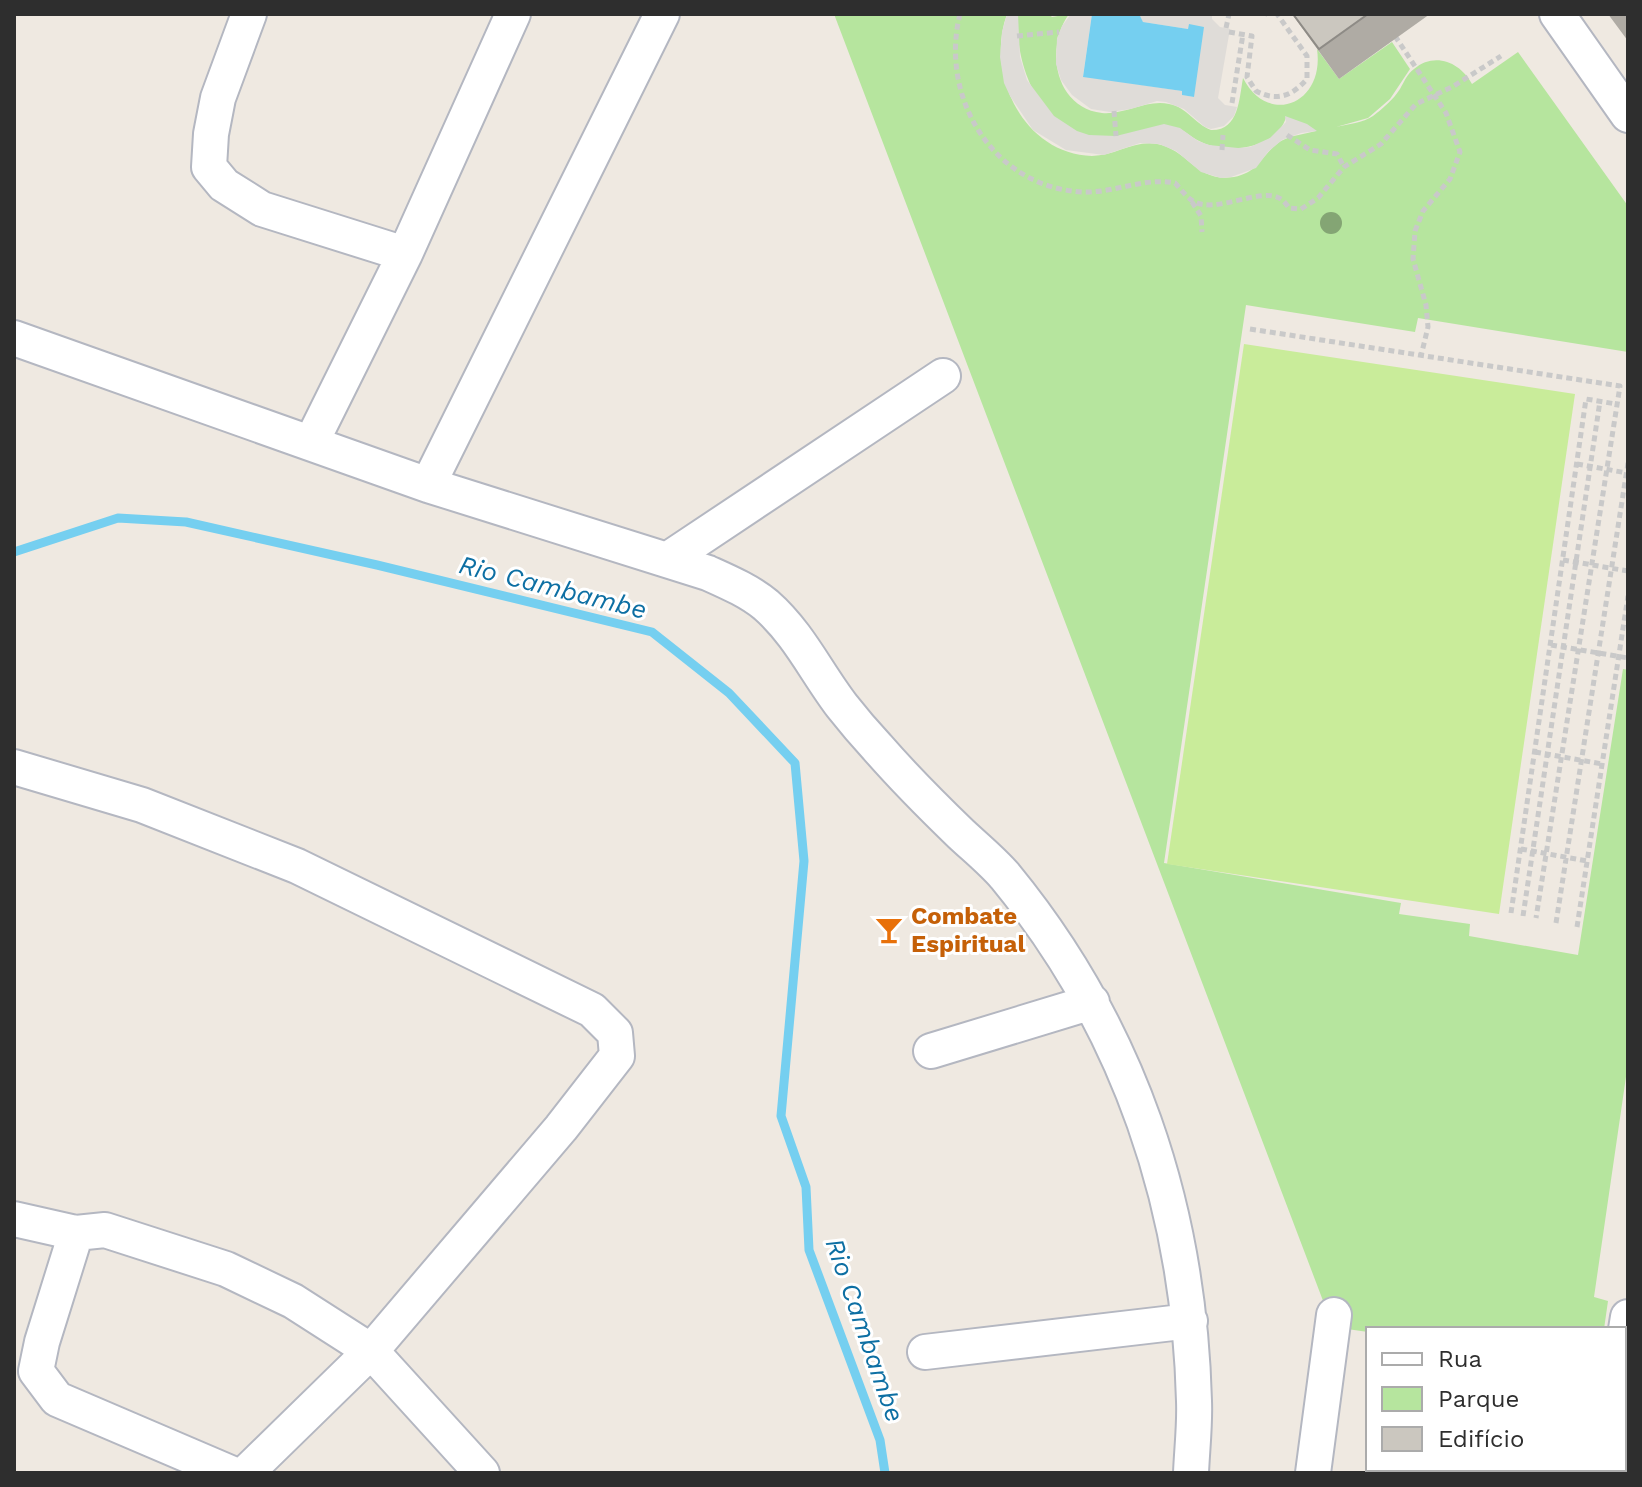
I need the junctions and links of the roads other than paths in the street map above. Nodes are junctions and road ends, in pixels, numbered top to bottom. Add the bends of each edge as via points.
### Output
1 (249, 14) edge
2 (513, 14) edge
3 (662, 14) edge
4 (1557, 14) edge
5 (1628, 115) edge
6 (405, 254) junction
7 (14, 338) edge
8 (943, 376) dead end
9 (311, 443) junction
10 (428, 485) junction
11 (667, 560) junction
12 (14, 767) edge
13 (1092, 1002) junction
14 (931, 1051) dead end
15 (14, 1219) edge
16 (76, 1233) junction
17 (1334, 1315) dead end
18 (1190, 1321) junction
19 (371, 1351) junction
20 (925, 1352) dead end
21 (230, 1473) edge
22 (246, 1473) edge
23 (482, 1473) edge
24 (1191, 1473) edge
25 (1313, 1473) edge

1 - 6 street via 218,98 209,167 224,185 262,209
2 - 6 street
3 - 10 street
4 - 5 street
6 - 9 street
7 - 9 street
8 - 11 street
9 - 10 street
10 - 11 street
11 - 13 street via 735,585 794,633 875,745 1003,874
12 - 19 street via 142,805 297,866 592,1010 615,1033 617,1056
13 - 14 street
13 - 18 street via 1124,1066 1155,1151
15 - 16 street
16 - 19 street via 105,1230 226,1269 293,1301
16 - 21 street via 36,1371 57,1399
17 - 25 street
18 - 20 street
18 - 24 street via 1195,1403
19 - 22 street
19 - 23 street

